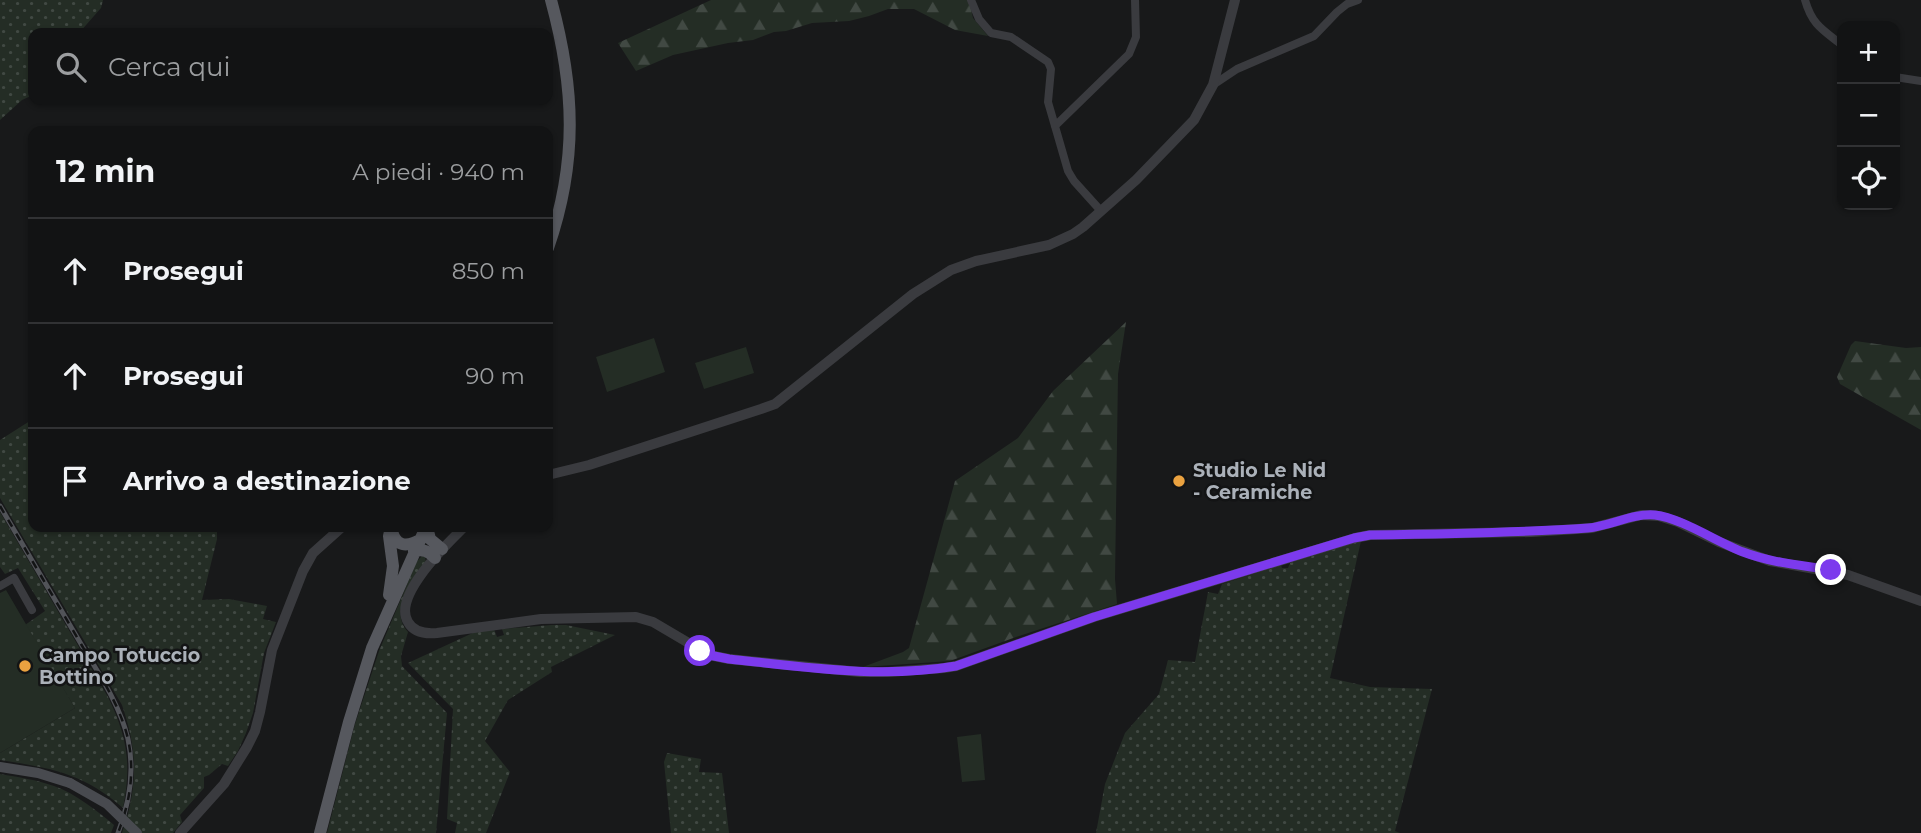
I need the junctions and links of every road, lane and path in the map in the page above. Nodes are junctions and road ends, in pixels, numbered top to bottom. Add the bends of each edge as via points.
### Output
1 (551, 0) edge
2 (971, 0) edge
3 (1135, 0) edge
4 (1235, 0) edge
5 (1358, 0) edge
6 (1805, 0) edge
7 (1837, 41) edge
8 (1900, 78) edge
9 (1921, 81) edge
10 (1213, 85) junction
11 (1055, 126) junction
12 (1101, 211) junction
13 (553, 229) edge
14 (553, 474) edge
15 (336, 532) edge
16 (390, 532) edge
17 (392, 532) edge
18 (424, 532) edge
19 (428, 532) edge
20 (459, 532) edge
21 (417, 546) junction
22 (438, 554) junction
23 (0, 586) edge
24 (1921, 601) edge
25 (32, 610) dead end
26 (384, 619) junction
27 (0, 767) edge
28 (183, 830) edge
29 (137, 833) edge
30 (320, 833) edge

1 - 13 main road via 570,102 565,183
2 - 11 street via 991,33 1011,37 1048,62 1048,102
3 - 11 street via 1136,37 1129,54
4 - 10 street
5 - 10 street via 1337,12 1314,36 1237,69
6 - 7 street via 1812,20
8 - 9 street
10 - 12 street via 1194,120
11 - 12 street via 1068,171
12 - 14 street via 1073,234 1049,245 951,270 775,404
15 - 28 street via 313,553 303,571 272,650 260,712 247,747 224,784
16 - 26 main road via 393,576
17 - 21 main road via 400,544
18 - 21 main road
19 - 22 main road
20 - 22 street
21 - 22 main road
21 - 26 main road
22 - 24 street via 405,603 405,617 418,632 541,620 636,617 709,655 876,673 956,666 1094,617 1361,536 1592,528 1642,515 1678,522 1770,561 1848,575
23 - 25 street via 14,578
26 - 30 main road via 360,683
27 - 29 main road, bridge via 70,783 107,804

